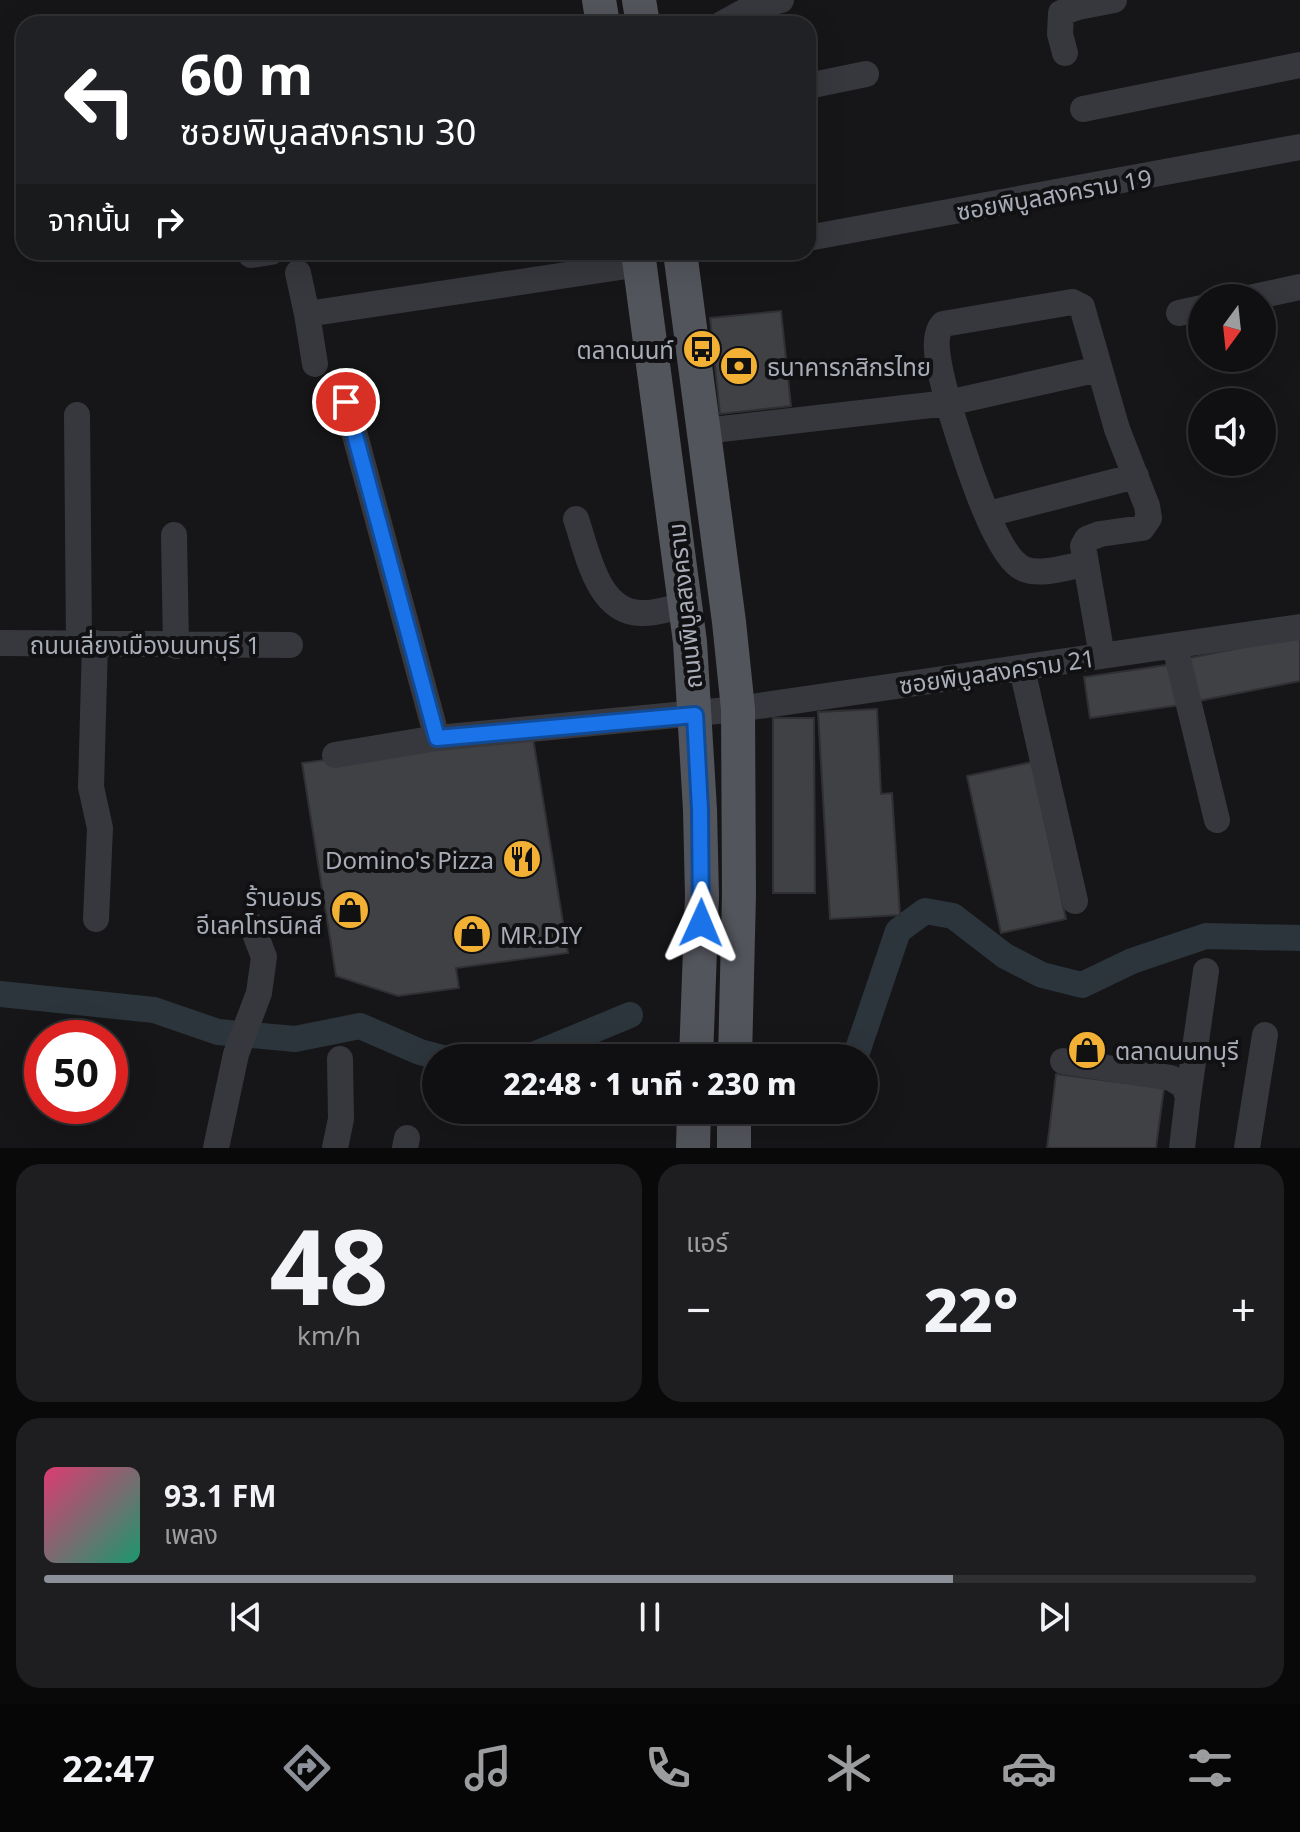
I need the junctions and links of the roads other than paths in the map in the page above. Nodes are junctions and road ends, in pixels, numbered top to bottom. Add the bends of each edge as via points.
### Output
1 (781, 0) edge
2 (1114, 0) edge
3 (736, 16) edge
4 (1065, 53) dead end
5 (1300, 65) edge
6 (866, 74) dead end
7 (816, 84) edge
8 (1083, 109) dead end
9 (1300, 147) edge
10 (816, 237) edge
11 (627, 260) edge
12 (639, 260) edge
13 (681, 260) edge
14 (298, 273) dead end
15 (1300, 287) edge
16 (1276, 292) edge
17 (307, 314) junction
18 (315, 364) dead end
19 (1099, 369) junction
20 (346, 402) dead end
21 (948, 403) junction
22 (77, 415) dead end
23 (704, 431) junction
24 (1136, 476) junction
25 (988, 514) junction
26 (576, 519) dead end
27 (174, 535) dead end
28 (1085, 564) junction
29 (685, 605) junction
30 (1300, 627) edge
31 (0, 643) edge
32 (87, 643) junction
33 (290, 645) dead end
34 (176, 646) junction
35 (1175, 647) junction
36 (1102, 656) junction
37 (1022, 669) junction
38 (738, 709) junction
39 (695, 715) junction
40 (437, 738) junction
41 (335, 755) dead end
42 (1217, 820) dead end
43 (1075, 901) dead end
44 (96, 919) dead end
45 (252, 926) dead end
46 (1206, 971) dead end
47 (1265, 1035) dead end
48 (697, 1044) edge
49 (735, 1044) edge
50 (340, 1059) dead end
51 (1063, 1061) dead end
52 (1188, 1097) junction
53 (694, 1124) edge
54 (734, 1124) edge
55 (216, 1148) edge
56 (335, 1148) edge
57 (693, 1148) edge
58 (734, 1148) edge
59 (1182, 1148) edge
60 (1247, 1148) edge

1 - 3 street
2 - 4 street via 1061,13
5 - 8 street
6 - 7 street
9 - 10 street, ซอยพิบูลสงคราม 19
11 - 17 street
12 - 29 main road, ถนนพิบูลสงคราม
13 - 23 main road, ถนนพิบูลสงคราม
14 - 17 street
15 - 16 street
17 - 18 street
19 - 21 street
19 - 21 street via 1082,307 1072,302 943,324 935,341
19 - 24 street
20 - 40 street
21 - 23 street
21 - 25 street
22 - 32 street
23 - 38 main road, ถนนพิบูลสงคราม
24 - 25 street
24 - 28 street via 1149,518 1142,528 1087,539
25 - 28 street via 1006,554 1019,567 1033,572
26 - 29 street via 610,599 640,614
27 - 34 street
28 - 36 street
29 - 39 main road, ถนนพิบูลสงคราม
30 - 35 street, ซอยพิบูลสงคราม 21
31 - 32 street, ถนนเลี่ยงเมืองนนทบุรี 1
32 - 34 street, ถนนเลี่ยงเมืองนนทบุรี 1
32 - 44 street via 91,787 100,828
33 - 34 street, ถนนเลี่ยงเมืองนนทบุรี 1
35 - 36 street, ซอยพิบูลสงคราม 21
35 - 42 street
36 - 37 street, ซอยพิบูลสงคราม 21
37 - 38 street, ซอยพิบูลสงคราม 21
37 - 43 street
38 - 39 street, ซอยพิบูลสงคราม 21
38 - 49 main road, ถนนพิบูลสงคราม
39 - 40 street, ซอยพิบูลสงคราม 21
39 - 48 main road, ถนนพิบูลสงคราม via 702,896
40 - 41 street, ซอยพิบูลสงคราม 21
45 - 55 street via 264,957 259,993 236,1054
46 - 52 street
47 - 60 street
50 - 56 street via 341,1119
51 - 52 street via 1171,1078 1184,1086
52 - 59 street
53 - 57 main road
54 - 58 main road

